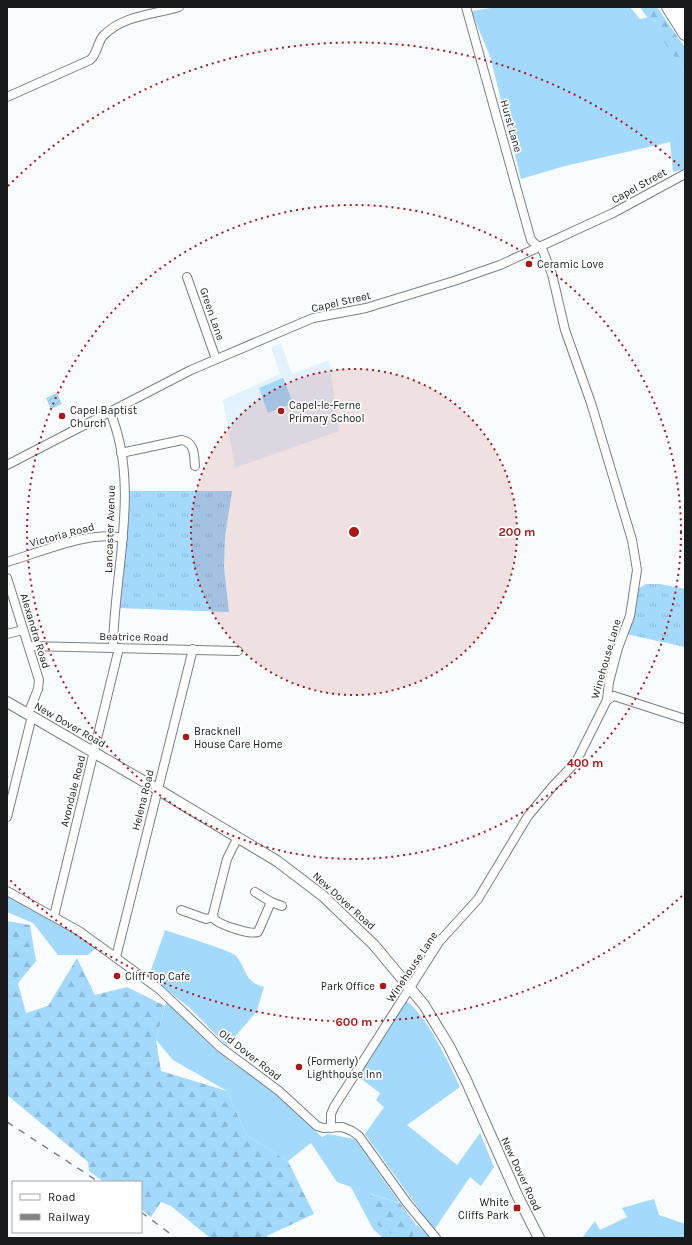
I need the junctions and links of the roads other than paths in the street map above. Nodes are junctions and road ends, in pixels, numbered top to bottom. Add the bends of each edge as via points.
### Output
1 (179, 7) edge
2 (466, 7) edge
3 (668, 7) edge
4 (679, 7) edge
5 (685, 16) edge
6 (685, 34) edge
7 (7, 97) edge
8 (685, 174) edge
9 (539, 248) junction
10 (187, 277) dead end
11 (216, 360) junction
12 (110, 412) junction
13 (121, 453) junction
14 (7, 465) edge
15 (195, 466) dead end
16 (123, 538) junction
17 (7, 562) edge
18 (7, 578) edge
19 (23, 630) junction
20 (7, 634) edge
21 (29, 646) junction
22 (116, 647) junction
23 (193, 649) junction
24 (238, 651) dead end
25 (607, 700) junction
26 (7, 703) edge
27 (30, 715) junction
28 (685, 719) edge
29 (94, 753) junction
30 (157, 789) junction
31 (7, 814) edge
32 (238, 837) junction
33 (7, 891) edge
34 (255, 892) dead end
35 (271, 902) junction
36 (282, 906) dead end
37 (181, 910) dead end
38 (54, 916) junction
39 (213, 917) junction
40 (116, 957) junction
41 (411, 988) junction
42 (331, 1128) junction
43 (436, 1238) edge
44 (539, 1238) edge

1 - 7 street via 134,17 122,23 102,37 96,55 90,60
2 - 9 street, Hurst Lane via 531,240
3 - 6 highway
4 - 5 highway
8 - 9 street, Capel Street via 613,213
9 - 11 street, Capel Street via 454,282 366,308 313,318
9 - 25 street, Winehouse Lane via 543,251 552,274 565,330 591,403 632,540 638,570 630,616 618,648
10 - 11 street, Green Lane
11 - 12 street, Capel Street via 170,379
12 - 13 street, Lancaster Avenue
12 - 14 street, Capel Street
13 - 15 street via 182,440 188,441 192,447
13 - 16 street, Lancaster Avenue
16 - 17 street, Victoria Road via 89,537
16 - 22 street, Lancaster Avenue
18 - 19 street, Alexandra Road
19 - 20 street
19 - 21 street, Alexandra Road
21 - 22 street, Beatrice Road
21 - 27 street, Alexandra Road via 39,683
22 - 23 street, Beatrice Road
22 - 29 street, Avondale Road
23 - 24 street, Beatrice Road
23 - 30 street, Helena Road
25 - 28 street via 614,696
25 - 41 street, Winehouse Lane via 576,762 528,816 478,899 439,942
26 - 27 main road, New Dover Road
27 - 29 main road, New Dover Road
27 - 31 street, Alexandra Road
29 - 30 main road, New Dover Road
29 - 38 street, Avondale Road
30 - 32 main road, New Dover Road
30 - 40 street, Helena Road
32 - 39 street via 225,863
32 - 41 main road, New Dover Road via 296,874 336,907 378,949
33 - 38 street, Old Dover Road
34 - 35 street
35 - 36 street
35 - 39 street via 261,928 256,933 220,924
37 - 39 street via 206,919
38 - 40 street, Old Dover Road
40 - 42 street, Old Dover Road via 174,1002 220,1047 280,1092 314,1124
41 - 42 street, Winehouse Lane via 334,1107
41 - 44 main road, New Dover Road via 435,1023 461,1069
42 - 43 street, Old Dover Road via 348,1129 359,1136 406,1203

